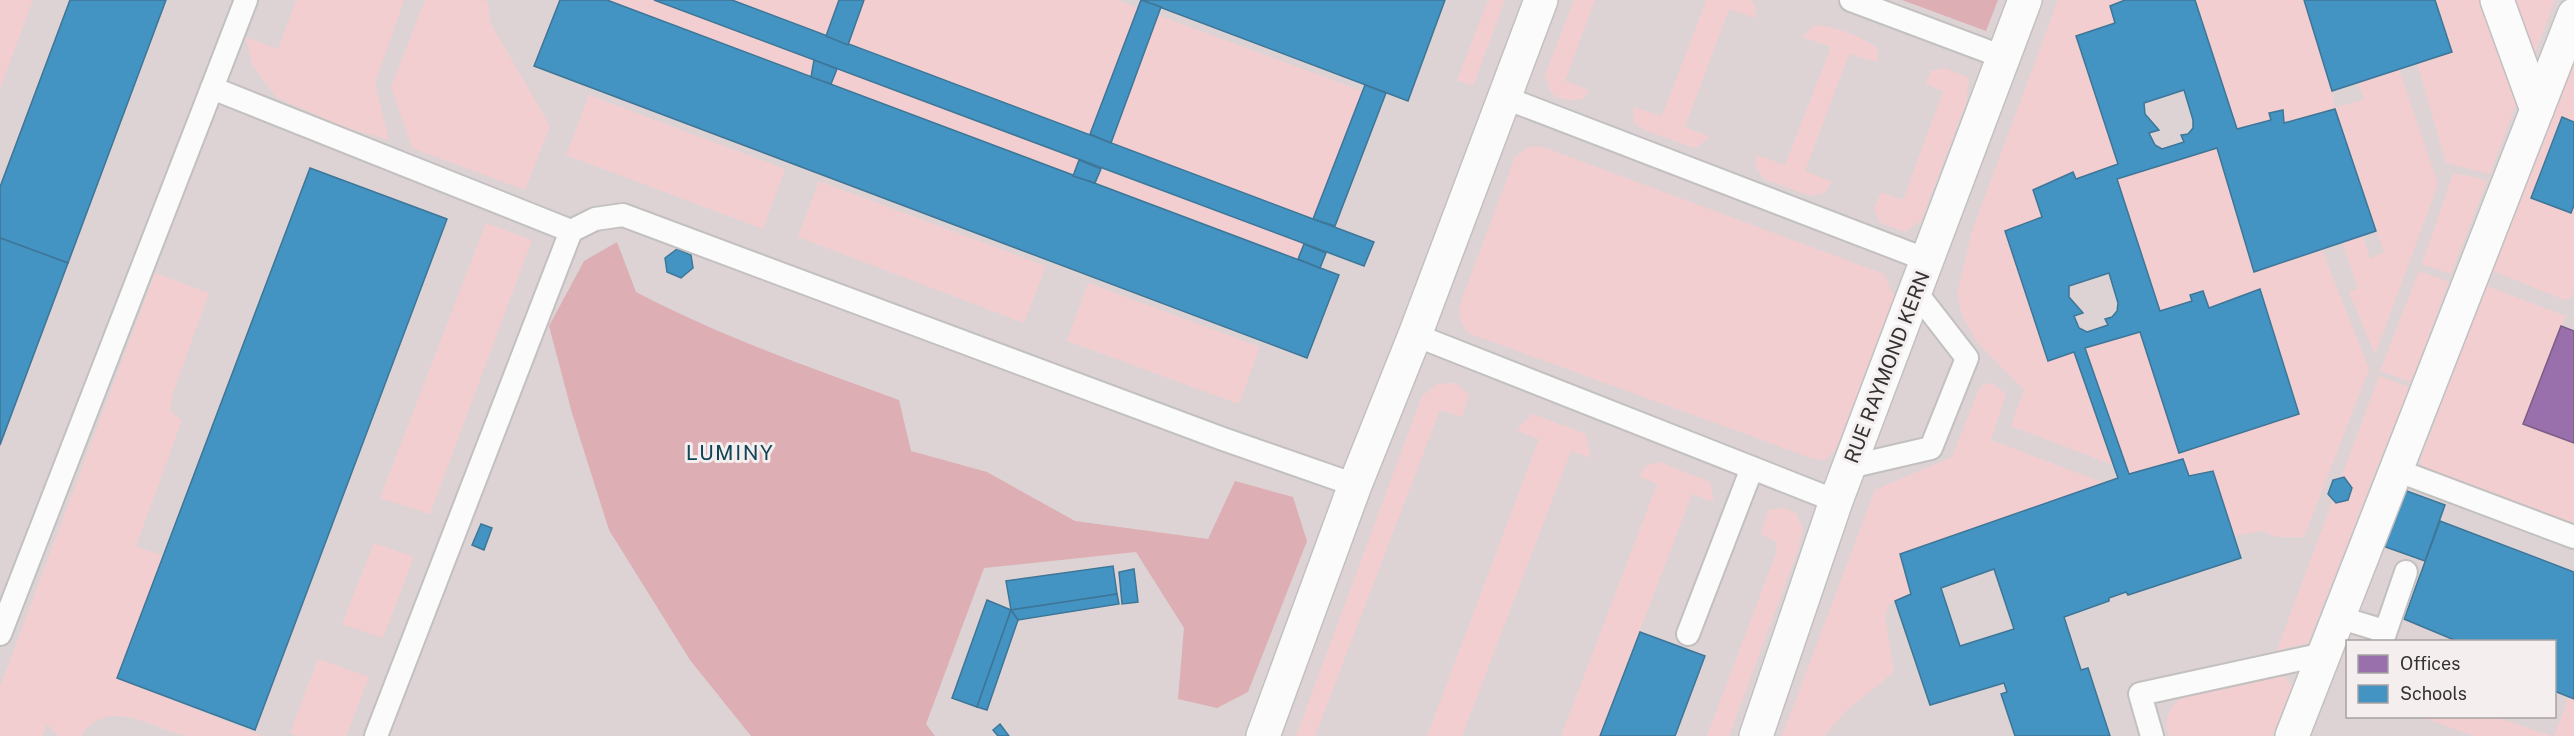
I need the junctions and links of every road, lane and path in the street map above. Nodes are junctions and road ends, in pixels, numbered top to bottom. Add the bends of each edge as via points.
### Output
1 (246, 0) edge
2 (1541, 0) edge
3 (1851, 0) edge
4 (2025, 0) edge
5 (2497, 0) edge
6 (2574, 15) edge
7 (2003, 57) junction
8 (212, 88) junction
9 (1503, 97) junction
10 (2537, 110) junction
11 (571, 231) junction
12 (1927, 260) junction
13 (1915, 291) junction
14 (1415, 335) junction
15 (1849, 467) junction
16 (1752, 468) junction
17 (2396, 470) junction
18 (1355, 485) junction
19 (1836, 501) junction
20 (2574, 537) edge
21 (2406, 572) dead end
22 (2338, 617) junction
23 (0, 633) edge
24 (1688, 634) dead end
25 (2383, 637) edge
26 (2324, 654) junction
27 (376, 736) edge
28 (1263, 736) edge
29 (1756, 736) edge
30 (2152, 736) edge
31 (2292, 736) edge

1 - 8 lane
2 - 9 street
3 - 7 lane
4 - 7 street, RUE RAYMOND KERN
5 - 10 street
6 - 10 street
7 - 12 street, RUE RAYMOND KERN
8 - 11 lane
8 - 23 lane
9 - 12 lane
9 - 14 street
10 - 17 street
11 - 18 lane via 595,219 623,215 1224,440
11 - 27 lane
12 - 13 street, RUE RAYMOND KERN
13 - 15 street, RUE RAYMOND KERN
13 - 15 lane via 1967,358 1931,448
14 - 16 lane
14 - 18 street
15 - 19 street, RUE RAYMOND KERN
16 - 19 lane
16 - 24 lane
17 - 20 lane
17 - 22 street
18 - 28 street
19 - 29 street, RUE RAYMOND KERN
21 - 25 lane
22 - 25 lane
22 - 26 street
26 - 30 lane via 2140,694
26 - 31 street

